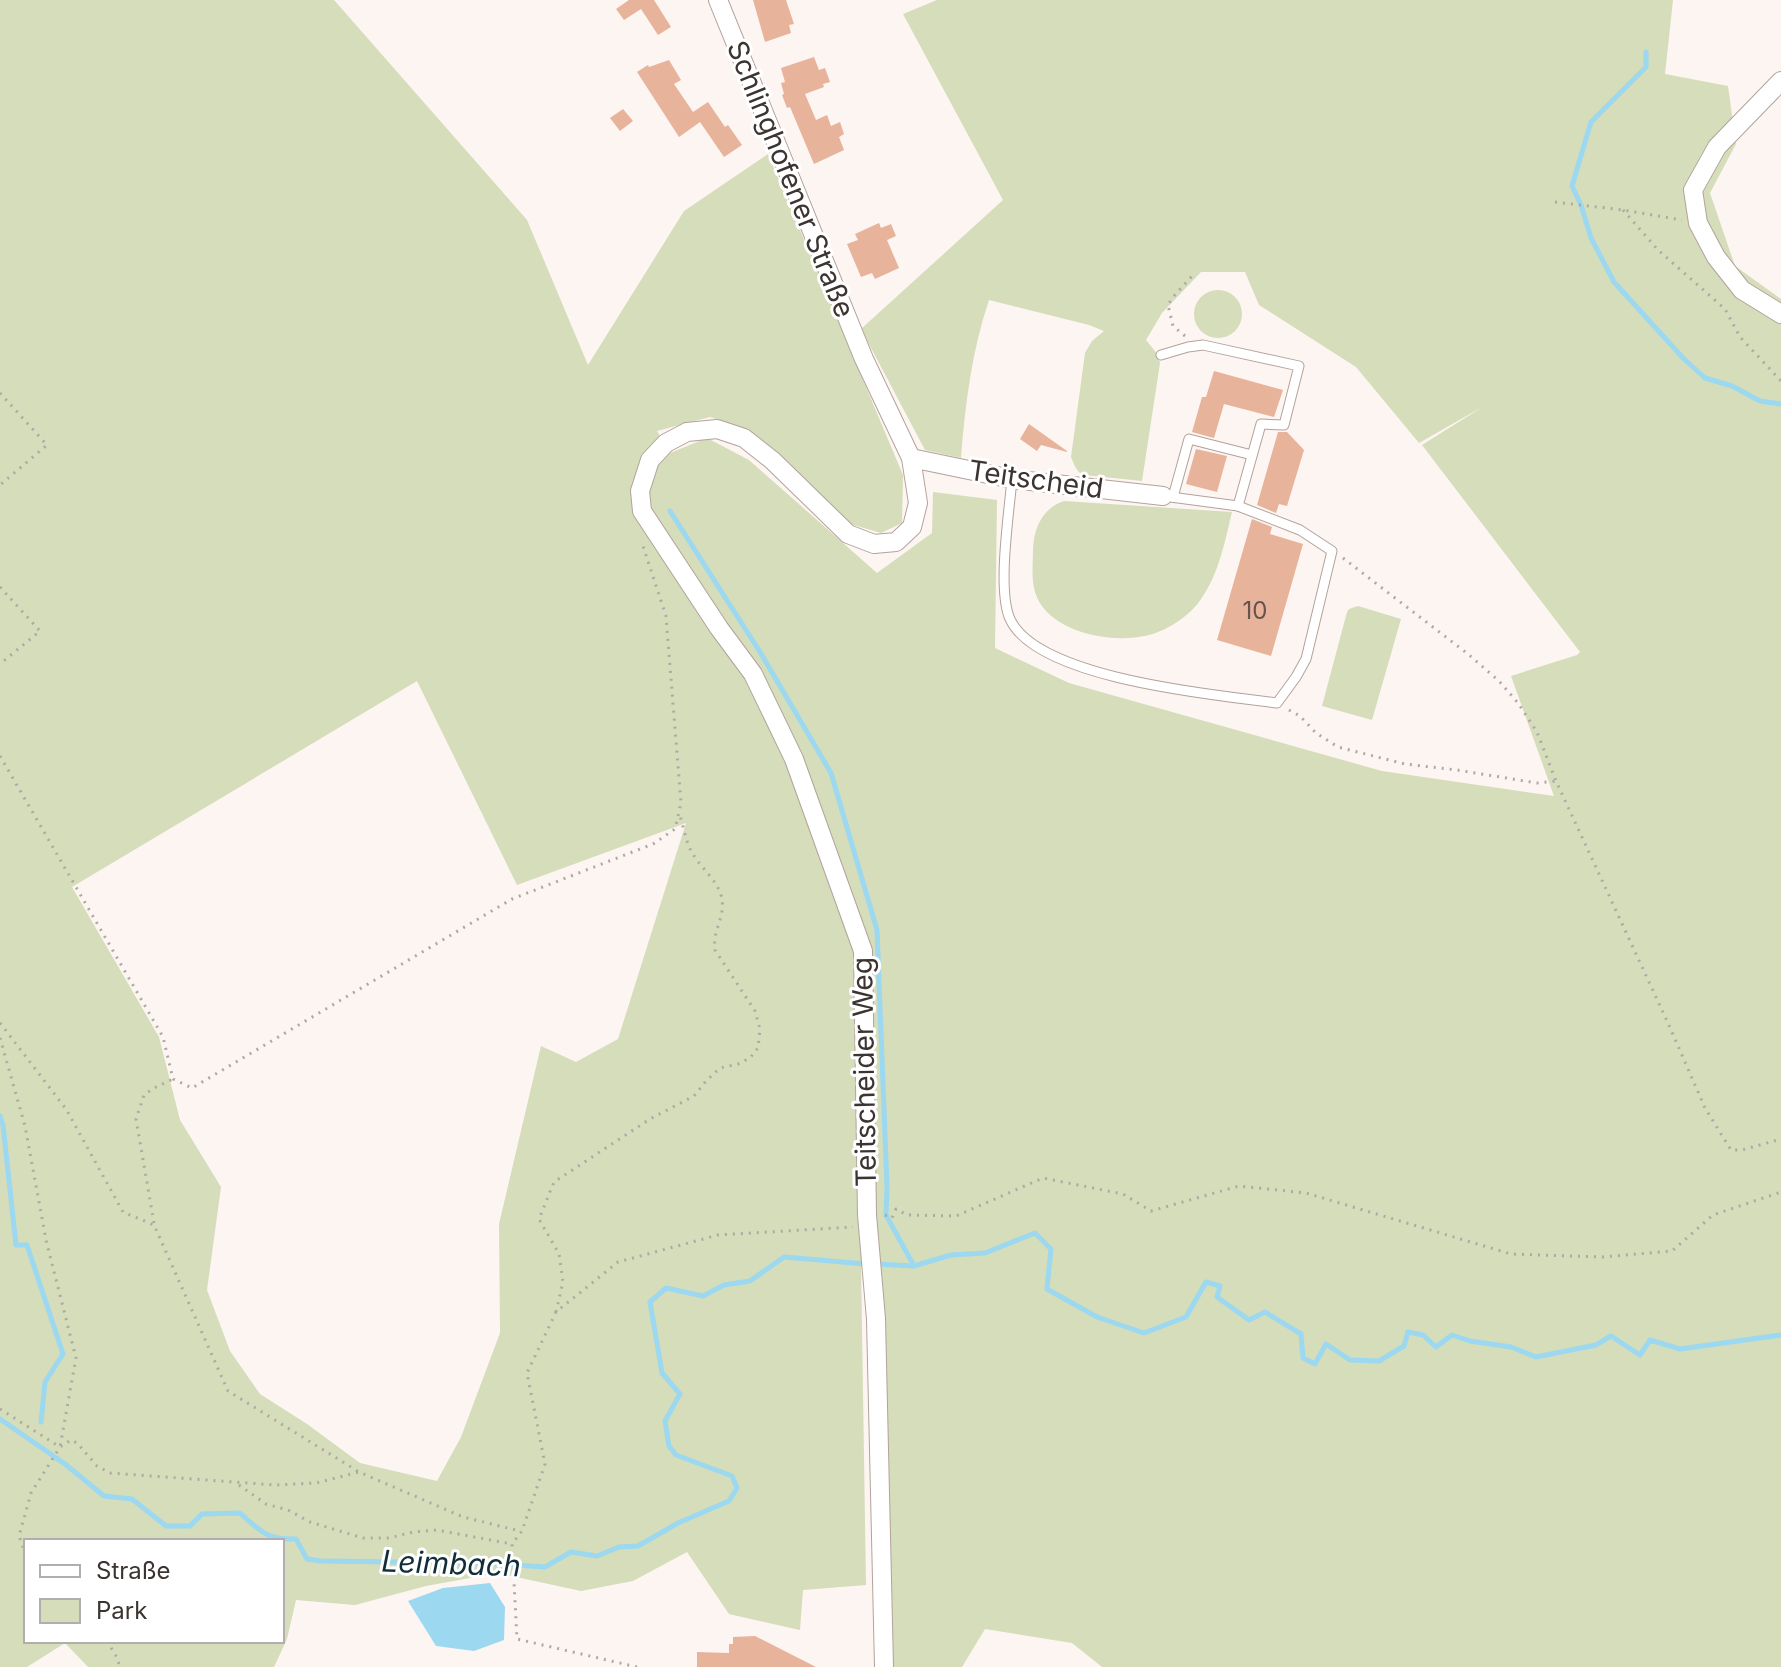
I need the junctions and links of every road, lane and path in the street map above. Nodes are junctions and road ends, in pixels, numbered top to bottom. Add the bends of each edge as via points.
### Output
1 (718, 0) edge
2 (1781, 81) edge
3 (1555, 202) dead end
4 (1623, 210) junction
5 (1698, 223) junction
6 (1192, 276) dead end
7 (1781, 314) edge
8 (1203, 345) junction
9 (1161, 355) dead end
10 (1781, 381) edge
11 (0, 393) edge
12 (1252, 455) junction
13 (911, 458) junction
14 (1012, 479) junction
15 (0, 485) edge
16 (1168, 496) junction
17 (1238, 506) junction
18 (642, 511) junction
19 (1332, 551) junction
20 (0, 587) edge
21 (0, 664) edge
22 (1277, 703) junction
23 (0, 756) edge
24 (1556, 781) junction
25 (679, 812) junction
26 (0, 1023) edge
27 (0, 1038) edge
28 (173, 1079) junction
29 (1781, 1139) edge
30 (1781, 1192) edge
31 (886, 1215) dead end
32 (154, 1225) junction
33 (869, 1232) junction
34 (556, 1312) junction
35 (0, 1409) edge
36 (60, 1447) junction
37 (359, 1472) junction
38 (235, 1482) junction
39 (522, 1531) junction
40 (512, 1544) junction
41 (24, 1550) edge
42 (108, 1643) edge
43 (120, 1667) edge
44 (637, 1667) edge
45 (884, 1667) edge

1 - 13 street, Schlinghofener Straße via 864,359
2 - 5 street via 1717,147 1693,190
3 - 4 path
4 - 5 path
4 - 10 path via 1658,250 1725,309 1740,337
5 - 7 street via 1742,290
6 - 8 path via 1168,305 1173,326
8 - 9 lane
8 - 12 lane via 1299,366 1284,425 1261,424
11 - 15 path via 47,445
12 - 16 lane via 1189,439
12 - 17 lane
13 - 14 street, Teitscheid
13 - 18 street, Schlinghofener Straße via 918,503 912,527 896,542 874,544 848,534 772,460 744,438 717,429 687,432 650,460 640,491
14 - 16 street, Teitscheid
14 - 22 lane via 1003,590 1009,619 1020,635 1093,672
16 - 17 lane
17 - 19 lane via 1300,530
18 - 25 path via 639,534 666,616
18 - 33 street, Teitscheider Weg via 753,674 794,759 863,951
19 - 22 lane via 1306,659
19 - 24 path via 1499,681 1537,732
20 - 21 path via 40,631
22 - 24 path via 1338,747 1405,764 1537,783
23 - 28 path via 163,1037
24 - 29 path via 1705,1108 1731,1150
25 - 28 path via 675,829 653,844 512,899 192,1088
25 - 34 path via 692,853 722,898 715,950 755,1011 758,1048 750,1058 720,1068 694,1096 554,1182 539,1219 559,1254 563,1282
26 - 32 path via 66,1109 123,1212
27 - 36 path via 76,1358
28 - 32 path via 144,1095 136,1119
30 - 31 path via 1713,1215 1672,1251 1602,1257 1511,1254 1306,1193 1239,1186 1151,1211 1123,1194 1043,1178 956,1216 907,1215 896,1209 892,1218
32 - 37 path via 228,1391
33 - 34 path via 718,1235 618,1262
33 - 45 street, Teitscheider Weg
34 - 39 path via 527,1373 545,1464
35 - 36 path
36 - 38 path via 71,1440 77,1443 110,1473
36 - 41 path via 31,1493 19,1536
37 - 38 path via 316,1483
37 - 39 path via 463,1517
38 - 40 path via 266,1504 363,1538 437,1530
39 - 40 path
40 - 44 path via 517,1639
42 - 43 path

